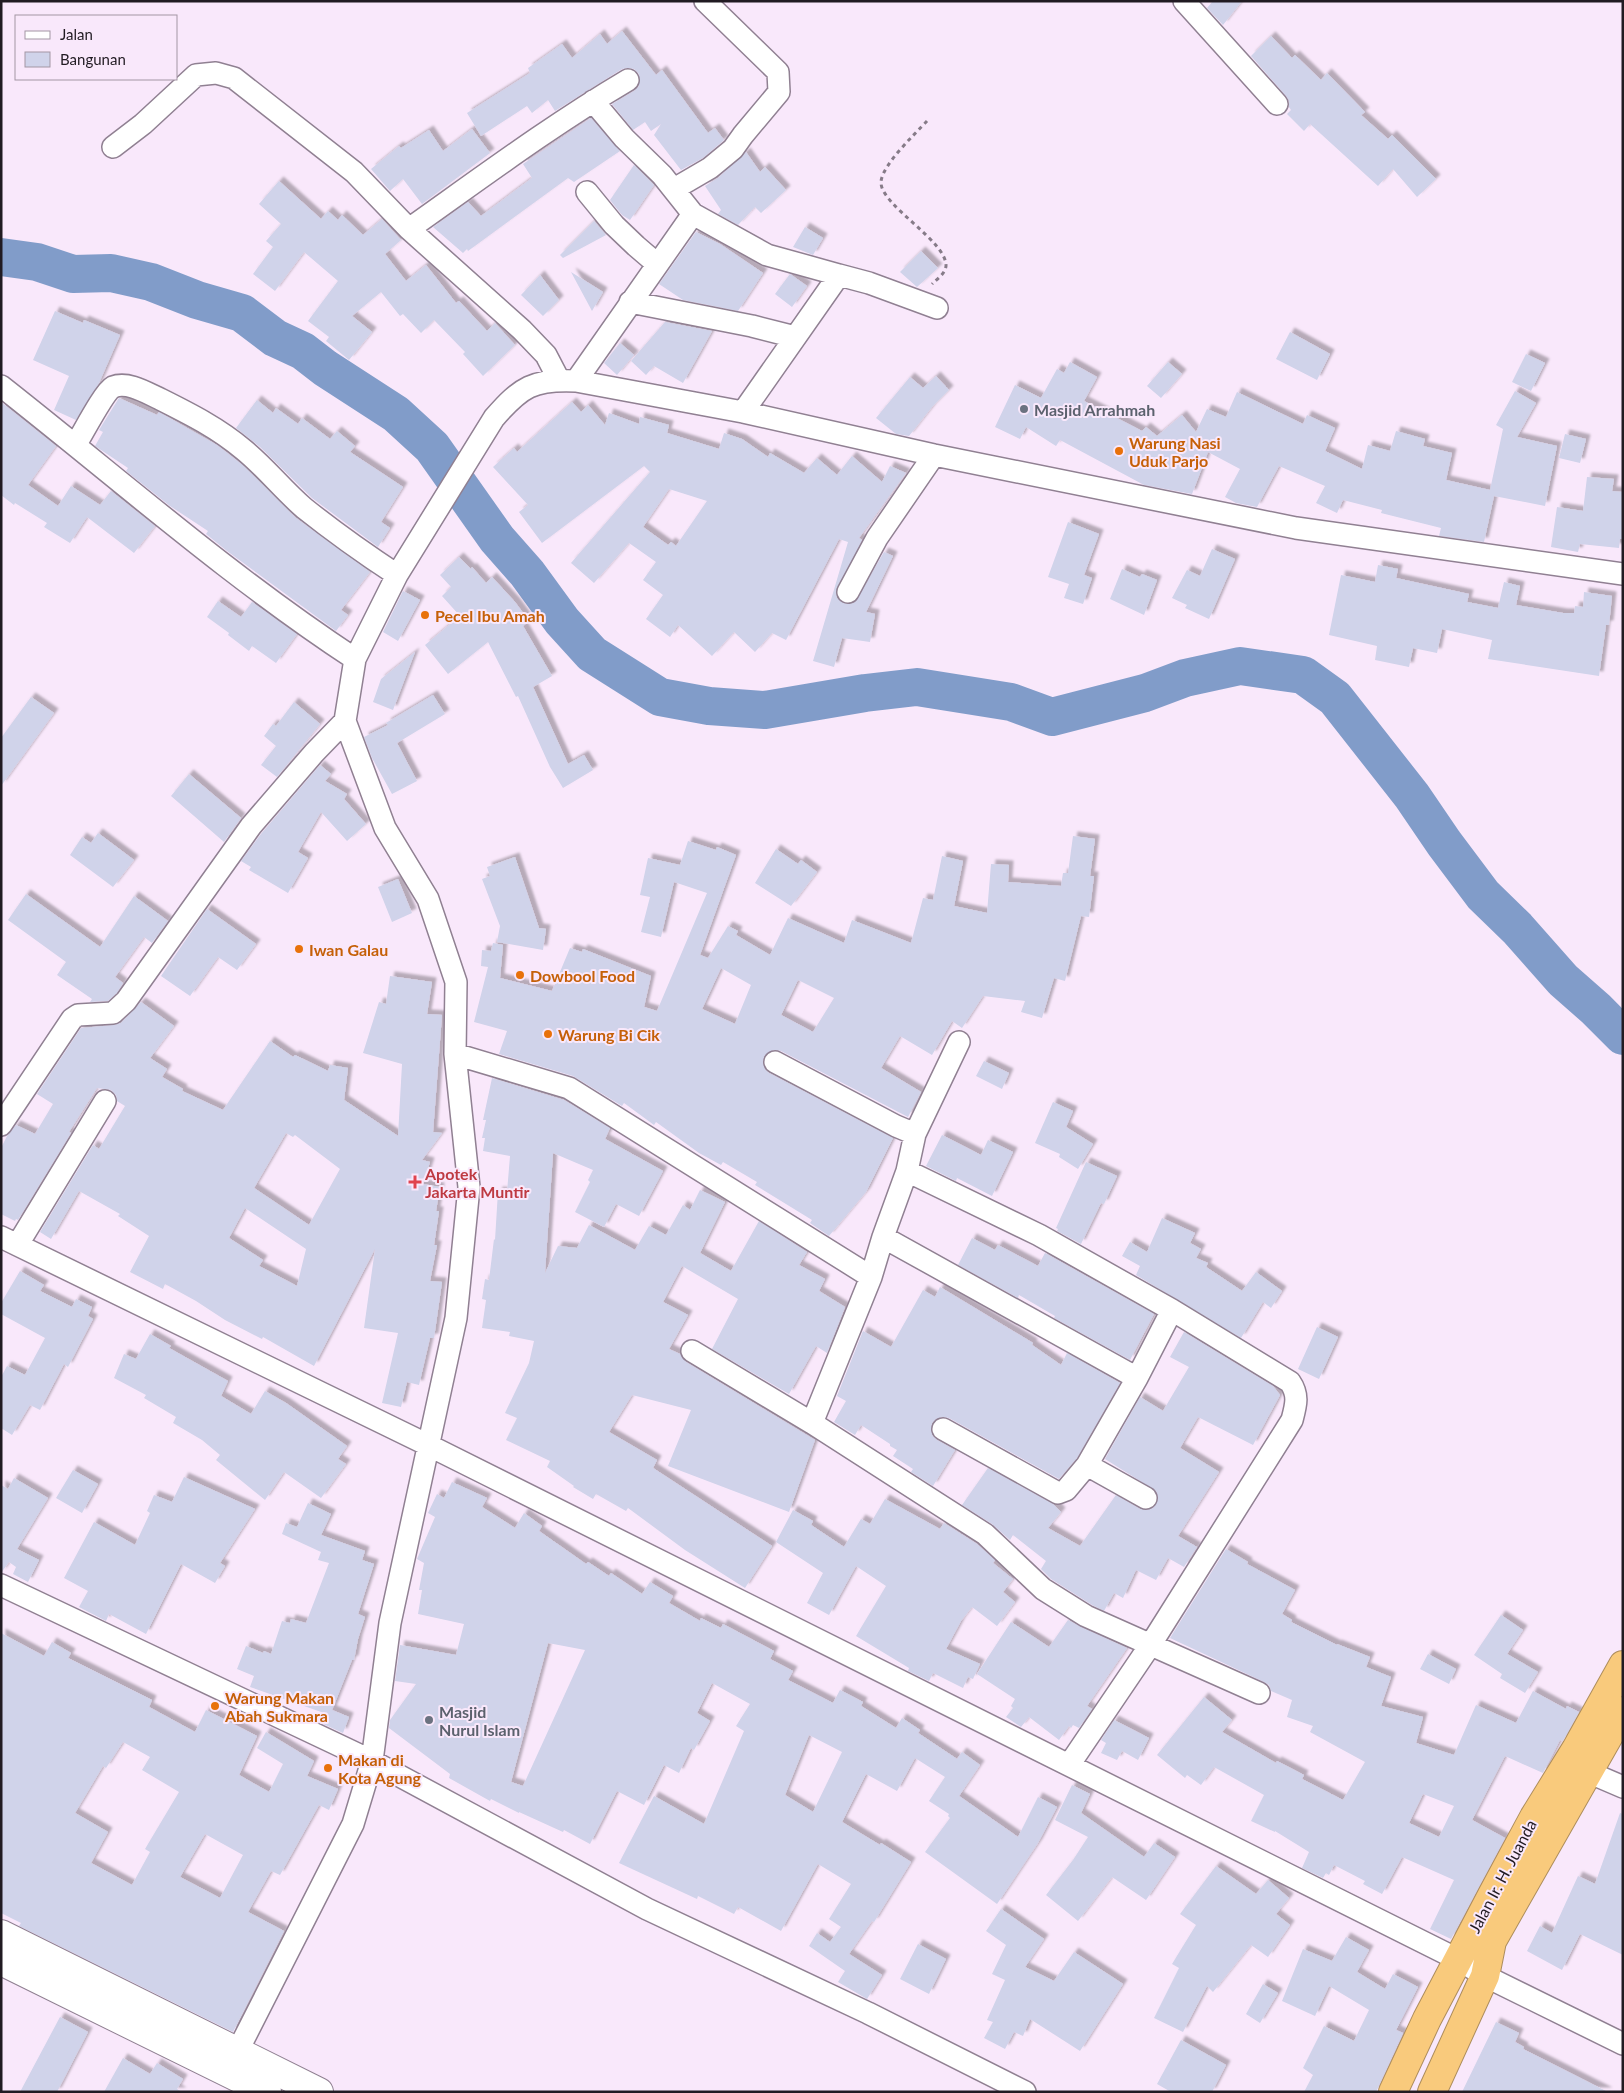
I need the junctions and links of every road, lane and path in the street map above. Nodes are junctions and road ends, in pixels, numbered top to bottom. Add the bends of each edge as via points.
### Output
1 (705, 1) edge
2 (1184, 1) edge
3 (628, 80) dead end
4 (593, 101) junction
5 (1277, 104) dead end
6 (927, 120) dead end
7 (113, 147) dead end
8 (674, 190) junction
9 (587, 192) dead end
10 (693, 214) junction
11 (409, 229) junction
12 (658, 264) junction
13 (839, 275) junction
14 (915, 300) junction
15 (630, 302) junction
16 (937, 308) dead end
17 (795, 336) junction
18 (567, 381) junction
19 (1, 386) edge
20 (743, 412) junction
21 (76, 444) junction
22 (934, 455) junction
23 (1623, 574) edge
24 (397, 575) junction
25 (848, 592) dead end
26 (355, 659) junction
27 (345, 721) junction
28 (959, 1042) dead end
29 (455, 1054) junction
30 (775, 1062) dead end
31 (105, 1101) dead end
32 (1, 1125) edge
33 (915, 1134) junction
34 (907, 1171) junction
35 (883, 1237) junction
36 (10, 1240) edge
37 (871, 1276) junction
38 (1172, 1310) junction
39 (692, 1352) dead end
40 (1137, 1378) junction
41 (812, 1423) junction
42 (942, 1429) dead end
43 (430, 1446) junction
44 (1087, 1465) junction
45 (1146, 1498) dead end
46 (1, 1585) edge
47 (1151, 1644) junction
48 (1623, 1665) edge
49 (1259, 1693) dead end
50 (1623, 1711) edge
51 (372, 1761) junction
52 (1069, 1765) junction
53 (1588, 1772) junction
54 (1623, 1787) edge
55 (1, 1934) edge
56 (1457, 1959) junction
57 (1, 1960) edge
58 (1485, 1976) junction
59 (1623, 2044) edge
60 (232, 2061) junction
61 (267, 2092) edge
62 (319, 2092) edge
63 (1025, 2092) edge
64 (1393, 2092) edge
65 (1432, 2092) edge

1 - 8 street via 778,72 779,92 733,149
2 - 5 street
3 - 4 street
4 - 8 street
4 - 11 street
6 - 14 path via 885,169 881,182 884,194 919,228 944,259 946,267 943,274
7 - 11 street via 196,75 216,73 234,78 354,172
8 - 10 street
9 - 12 street via 614,225
10 - 12 street
10 - 13 street via 767,255
11 - 18 street via 522,330
12 - 15 street
13 - 14 street
13 - 17 street
14 - 16 street
15 - 17 street
15 - 18 street
17 - 20 street
18 - 20 street
18 - 24 street via 536,383 513,396 494,418
19 - 21 street
20 - 22 street
21 - 24 street via 105,394 112,388 123,386 140,389 218,430 246,451 303,507
21 - 26 street via 198,544 309,629
22 - 23 street via 1296,528
22 - 25 street via 878,538
24 - 26 street
26 - 27 street
27 - 29 street via 386,828 428,899 456,982
27 - 32 street via 251,826 126,1001 113,1013 72,1018
28 - 33 street
29 - 37 street via 570,1088
29 - 43 street via 469,1188 456,1318
30 - 33 street
31 - 36 street
33 - 34 street
34 - 35 street
34 - 38 street via 1039,1235
35 - 37 street
35 - 40 street
36 - 43 street
37 - 41 street
38 - 40 street
38 - 47 street via 1290,1382 1296,1391 1296,1404 1292,1420
39 - 41 street
40 - 44 street
41 - 47 street via 985,1534 1043,1589 1086,1616
42 - 44 street via 1058,1493 1066,1490
43 - 51 street via 390,1623
43 - 52 street
44 - 45 street
46 - 51 street
47 - 49 street
47 - 52 street
48 - 56 highway, Jalan Ir. H. Juanda
50 - 53 highway, Jalan Ir. H. Juanda
51 - 60 street via 353,1824
51 - 63 street via 647,1909 868,2013
52 - 56 street
53 - 54 street
53 - 58 highway, Jalan Ir. H. Juanda via 1492,1941
55 - 60 street
56 - 58 street
56 - 64 highway, Jalan Ir. H. Juanda
57 - 60 street
58 - 59 street
58 - 65 highway, Jalan Ir. H. Juanda
60 - 61 street
60 - 62 street

